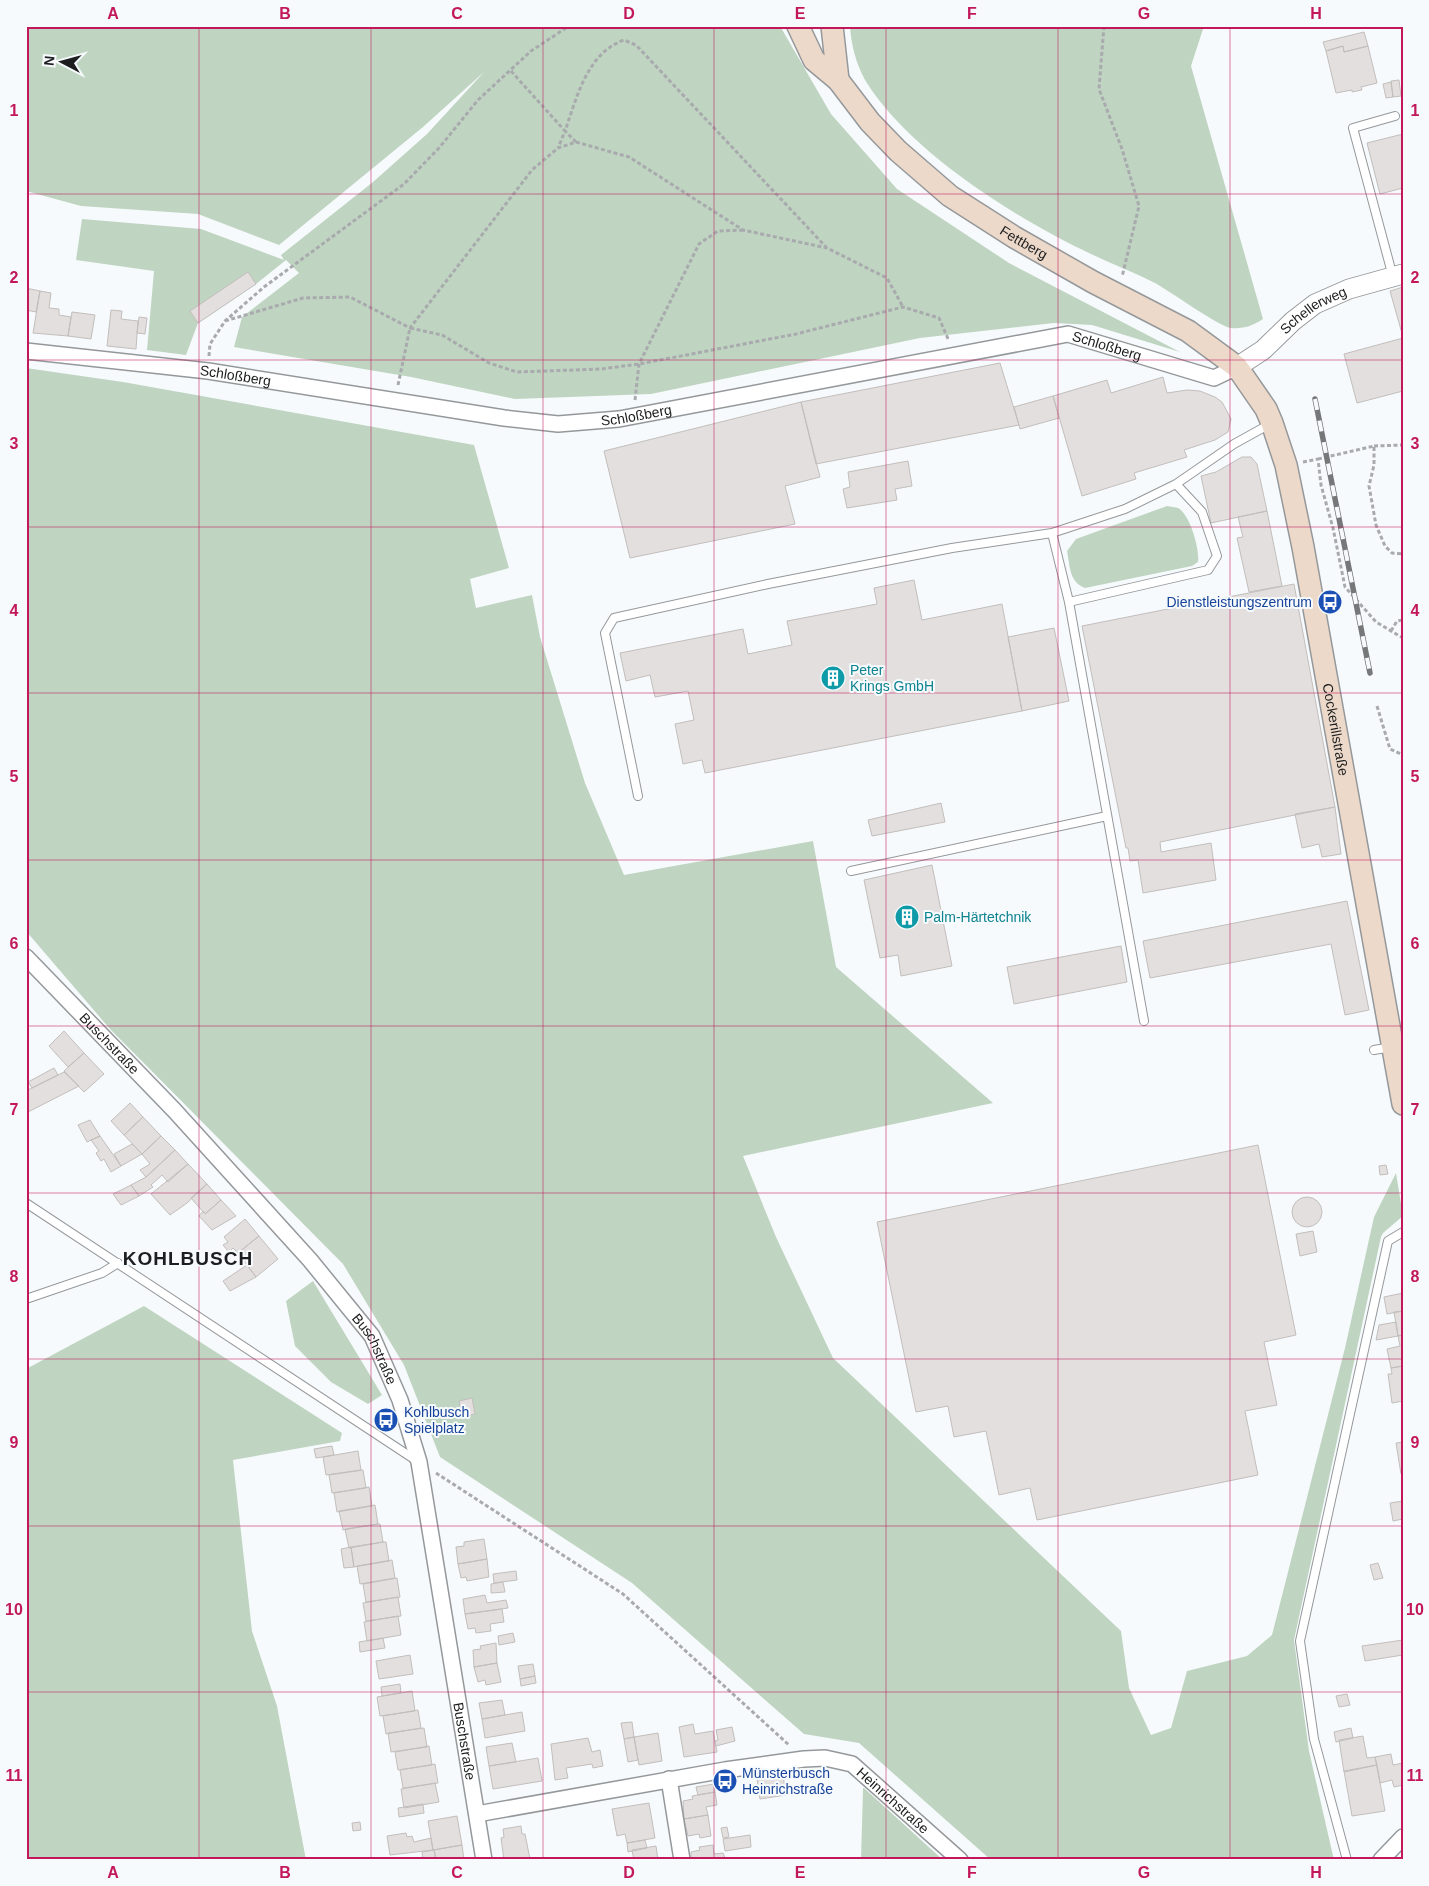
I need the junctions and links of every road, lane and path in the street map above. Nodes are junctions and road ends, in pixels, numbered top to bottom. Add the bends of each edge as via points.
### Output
1 (569, 26) edge
2 (798, 26) edge
3 (832, 26) edge
4 (1104, 26) edge
5 (511, 71) junction
6 (838, 80) junction
7 (1395, 116) dead end
8 (565, 131) junction
9 (576, 142) junction
10 (558, 148) junction
11 (743, 230) junction
12 (827, 248) junction
13 (1398, 275) edge
14 (1118, 295) junction
15 (904, 306) junction
16 (225, 321) junction
17 (410, 328) junction
18 (26, 351) edge
19 (956, 355) junction
20 (639, 364) junction
21 (1237, 367) junction
22 (208, 371) junction
23 (395, 401) junction
24 (634, 415) junction
25 (1272, 422) junction
26 (1403, 445) edge
27 (1374, 446) junction
28 (1318, 459) junction
29 (1286, 465) junction
30 (1176, 484) junction
31 (1052, 533) junction
32 (1403, 554) edge
33 (1069, 602) junction
34 (1403, 620) edge
35 (1391, 631) junction
36 (1403, 638) edge
37 (1377, 706) dead end
38 (1403, 755) edge
39 (638, 796) dead end
40 (1107, 816) junction
41 (851, 871) dead end
42 (26, 957) edge
43 (1144, 1021) dead end
44 (1403, 1104) edge
45 (26, 1203) edge
46 (1403, 1232) edge
47 (118, 1263) junction
48 (26, 1298) edge
49 (419, 1462) junction
50 (804, 1759) junction
51 (669, 1780) junction
52 (477, 1814) junction
53 (1403, 1837) edge
54 (484, 1860) edge
55 (682, 1860) edge
56 (960, 1860) edge
57 (1347, 1860) edge
58 (1381, 1860) edge

1 - 5 path via 531,51
2 - 6 main road, Fettberg via 814,60
3 - 6 main road
4 - 14 path via 1099,89 1139,206
5 - 8 path
5 - 16 path via 478,100 404,184 264,287
6 - 14 main road, Fettberg via 870,122 898,151 950,196 1014,237
7 - 13 lane via 1353,128
8 - 9 path
8 - 10 path
8 - 12 path via 593,65 611,45 624,40 636,45
9 - 10 path
9 - 11 path via 629,157
10 - 17 path via 532,170
11 - 12 path
11 - 20 path via 718,231 698,244
12 - 15 path via 887,278
13 - 21 street, Schellerweg via 1349,289 1316,304
14 - 21 main road, Fettberg via 1188,331
15 - 19 path via 939,318
15 - 20 path via 796,334
16 - 17 path via 303,298 350,297
16 - 22 path via 210,344
17 - 20 path via 442,335 489,363 517,372 601,369
17 - 23 path
18 - 22 street, Schloßberg
19 - 21 street, Schloßberg via 1068,334 1214,378
19 - 24 street, Schloßberg
20 - 24 path
21 - 25 main road, Cockerillstraße
22 - 23 street, Schloßberg
23 - 24 street, Schloßberg via 558,424
25 - 29 main road, Cockerillstraße
25 - 30 lane
26 - 27 path
27 - 28 path
27 - 32 path via 1369,486 1376,525 1385,546 1392,553
28 - 29 path
28 - 35 path via 1345,587 1376,622
29 - 44 main road, Cockerillstraße via 1335,716 1383,1048
30 - 31 lane via 1125,508
30 - 33 lane via 1202,512 1217,556 1208,570
31 - 33 lane
31 - 39 lane via 952,548 797,578 614,618 605,633
33 - 40 lane
34 - 35 path via 1397,621
35 - 36 path
37 - 38 path via 1390,749
40 - 41 lane
40 - 43 lane
42 - 49 street, Buschstraße via 180,1117 310,1260 372,1336 400,1400
45 - 47 lane
46 - 57 lane via 1388,1241 1300,1641 1314,1739
47 - 48 lane via 102,1273
47 - 49 lane
49 - 50 path via 623,1594
49 - 52 street, Buschstraße
50 - 51 street, Heinrichstraße
50 - 56 street, Heinrichstraße via 825,1758 852,1764
51 - 52 street, Heinrichstraße
51 - 55 street
52 - 54 street, Buschstraße
53 - 58 street

